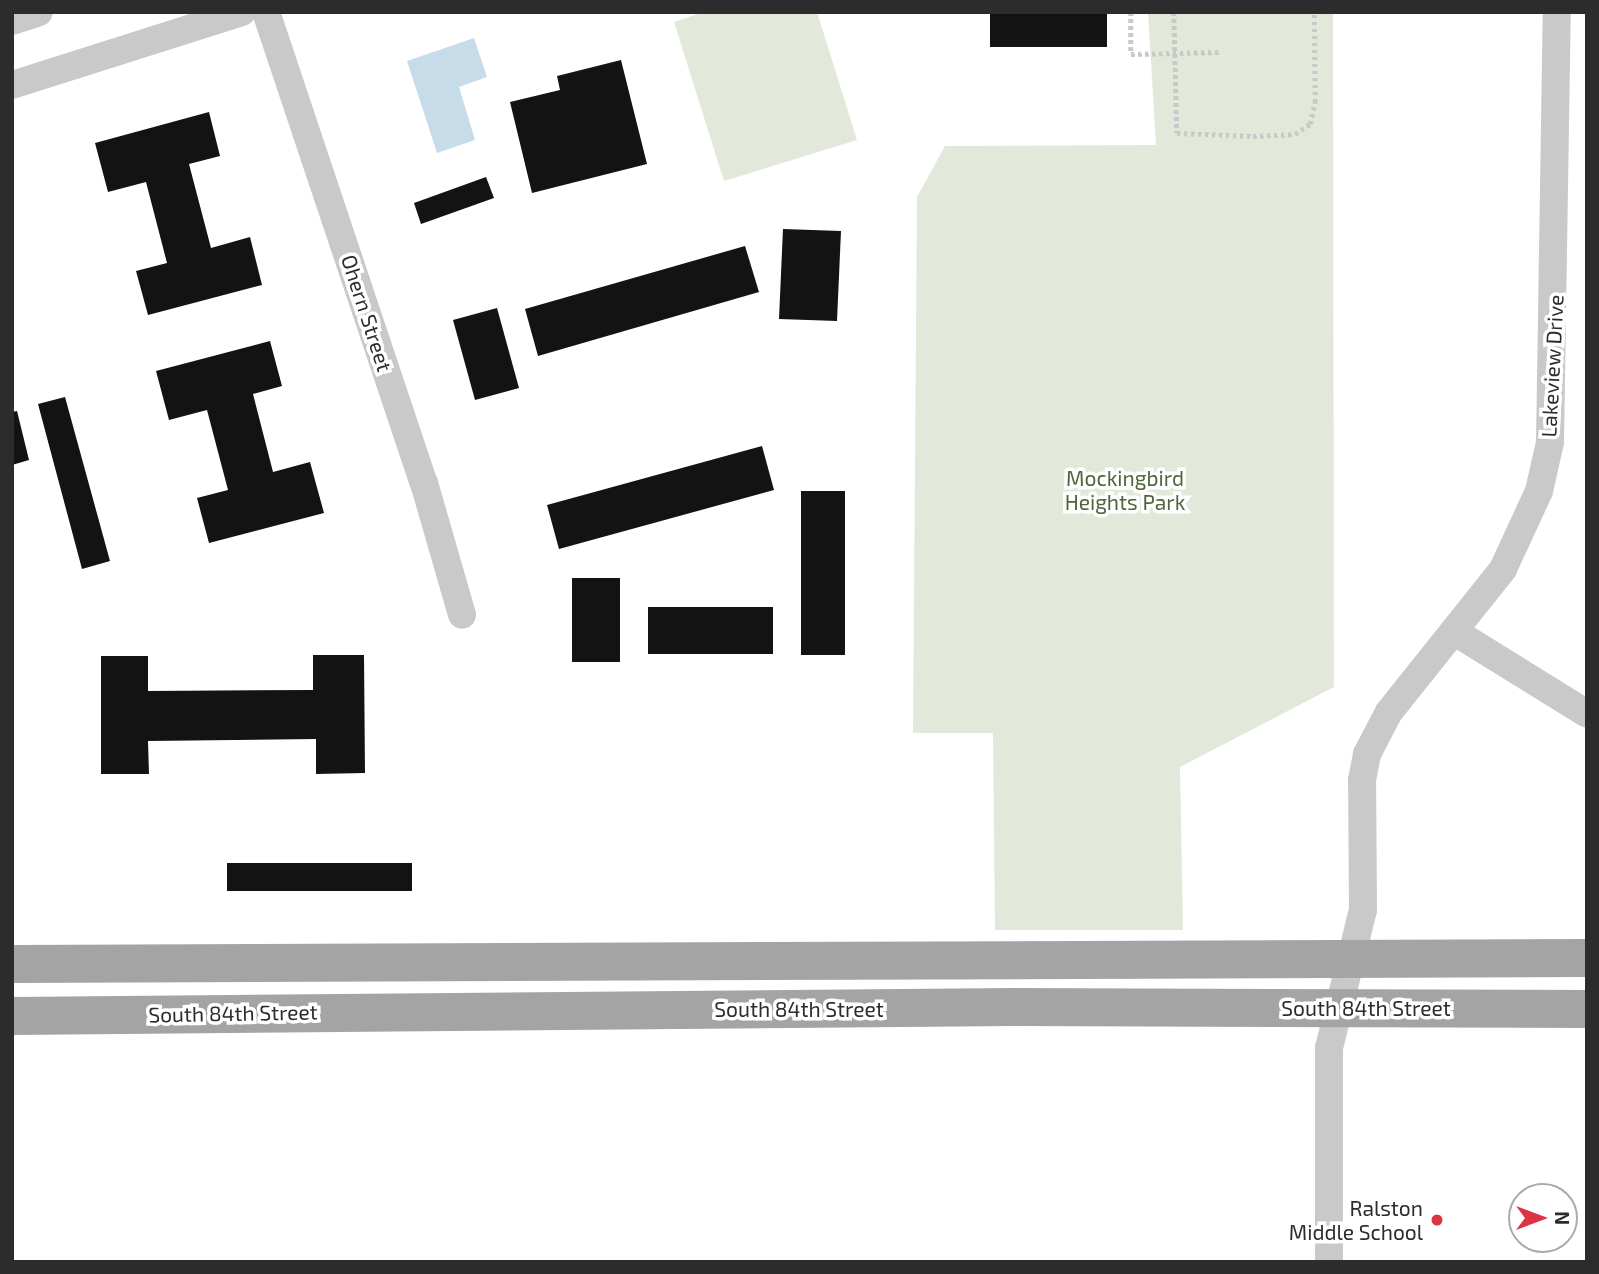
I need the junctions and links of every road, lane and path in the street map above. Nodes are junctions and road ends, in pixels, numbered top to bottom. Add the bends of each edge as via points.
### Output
1 (39, 12) edge
2 (242, 12) edge
3 (265, 12) edge
4 (1131, 12) edge
5 (1174, 12) edge
6 (1314, 12) edge
7 (1557, 12) edge
8 (12, 21) edge
9 (1219, 52) dead end
10 (1174, 54) junction
11 (12, 85) edge
12 (463, 615) dead end
13 (1455, 632) junction
14 (1587, 714) edge
15 (1352, 958) junction
16 (1587, 958) edge
17 (12, 964) edge
18 (1340, 1007) junction
19 (1587, 1009) edge
20 (12, 1016) edge
21 (1329, 1262) edge

1 - 8 street
2 - 11 street
3 - 12 street, Ohern Street via 424,483
4 - 10 path via 1131,54
5 - 10 path
6 - 10 path via 1315,102 1310,124 1295,134 1177,133
7 - 13 street, Lakeview Drive via 1550,442 1539,491 1521,536 1482,601
9 - 10 path
13 - 14 street
13 - 15 street, Lakeview Drive via 1389,712 1367,754 1362,780 1363,910
15 - 16 main road
15 - 17 main road
15 - 18 street, Lakeview Drive
18 - 19 main road, South 84th Street
18 - 20 main road, South 84th Street
18 - 21 street, Lakeview Drive via 1329,1048

